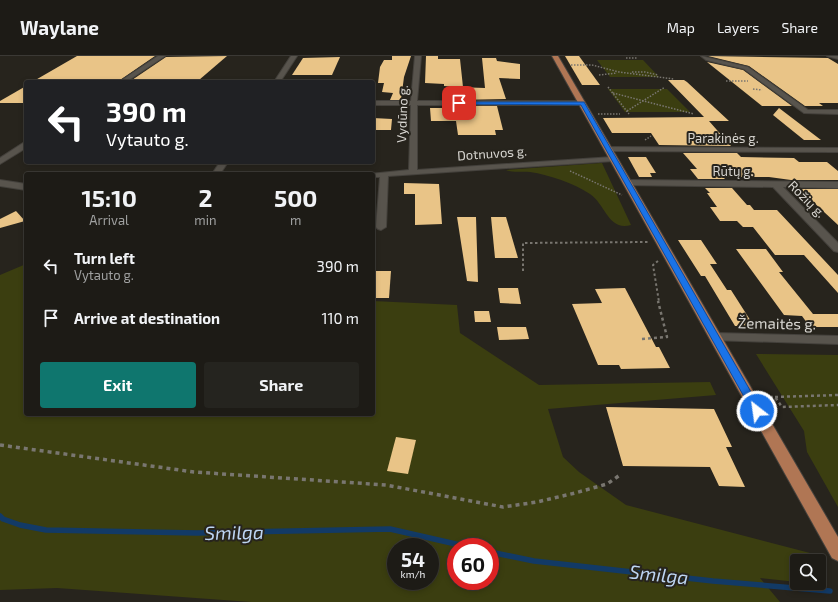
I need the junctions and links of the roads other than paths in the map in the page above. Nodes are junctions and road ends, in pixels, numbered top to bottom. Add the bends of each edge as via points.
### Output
1 (162, 56) edge
2 (294, 56) edge
3 (418, 56) edge
4 (704, 56) edge
5 (830, 56) edge
6 (838, 57) edge
7 (558, 61) edge
8 (125, 80) edge
9 (278, 80) edge
10 (375, 103) edge
11 (414, 103) junction
12 (582, 103) junction
13 (838, 112) edge
14 (24, 146) edge
15 (838, 150) edge
16 (611, 154) junction
17 (0, 162) edge
18 (413, 172) junction
19 (384, 174) junction
20 (375, 175) edge
21 (0, 183) edge
22 (627, 184) junction
23 (775, 184) junction
24 (838, 184) edge
25 (24, 187) edge
26 (381, 227) dead end
27 (838, 248) edge
28 (715, 338) junction
29 (838, 340) edge
30 (838, 553) edge

1 - 8 street
2 - 9 street
3 - 11 street, Vydūno g.
4 - 13 street via 743,67 806,112
5 - 6 street
7 - 12 main road
10 - 11 street
11 - 12 street
11 - 18 street, Vydūno g.
12 - 16 main road
14 - 17 street
15 - 16 street, Parakinės g.
16 - 18 street, Dotnuvos g.
16 - 22 main road
18 - 19 street, Dotnuvos g.
19 - 20 street, Dotnuvos g.
19 - 26 street
21 - 25 street
22 - 23 street, Rūtų g.
22 - 28 main road
23 - 24 street, Rūtų g.
23 - 27 street, Rožių g.
28 - 29 street, Žemaitės g.
28 - 30 main road

